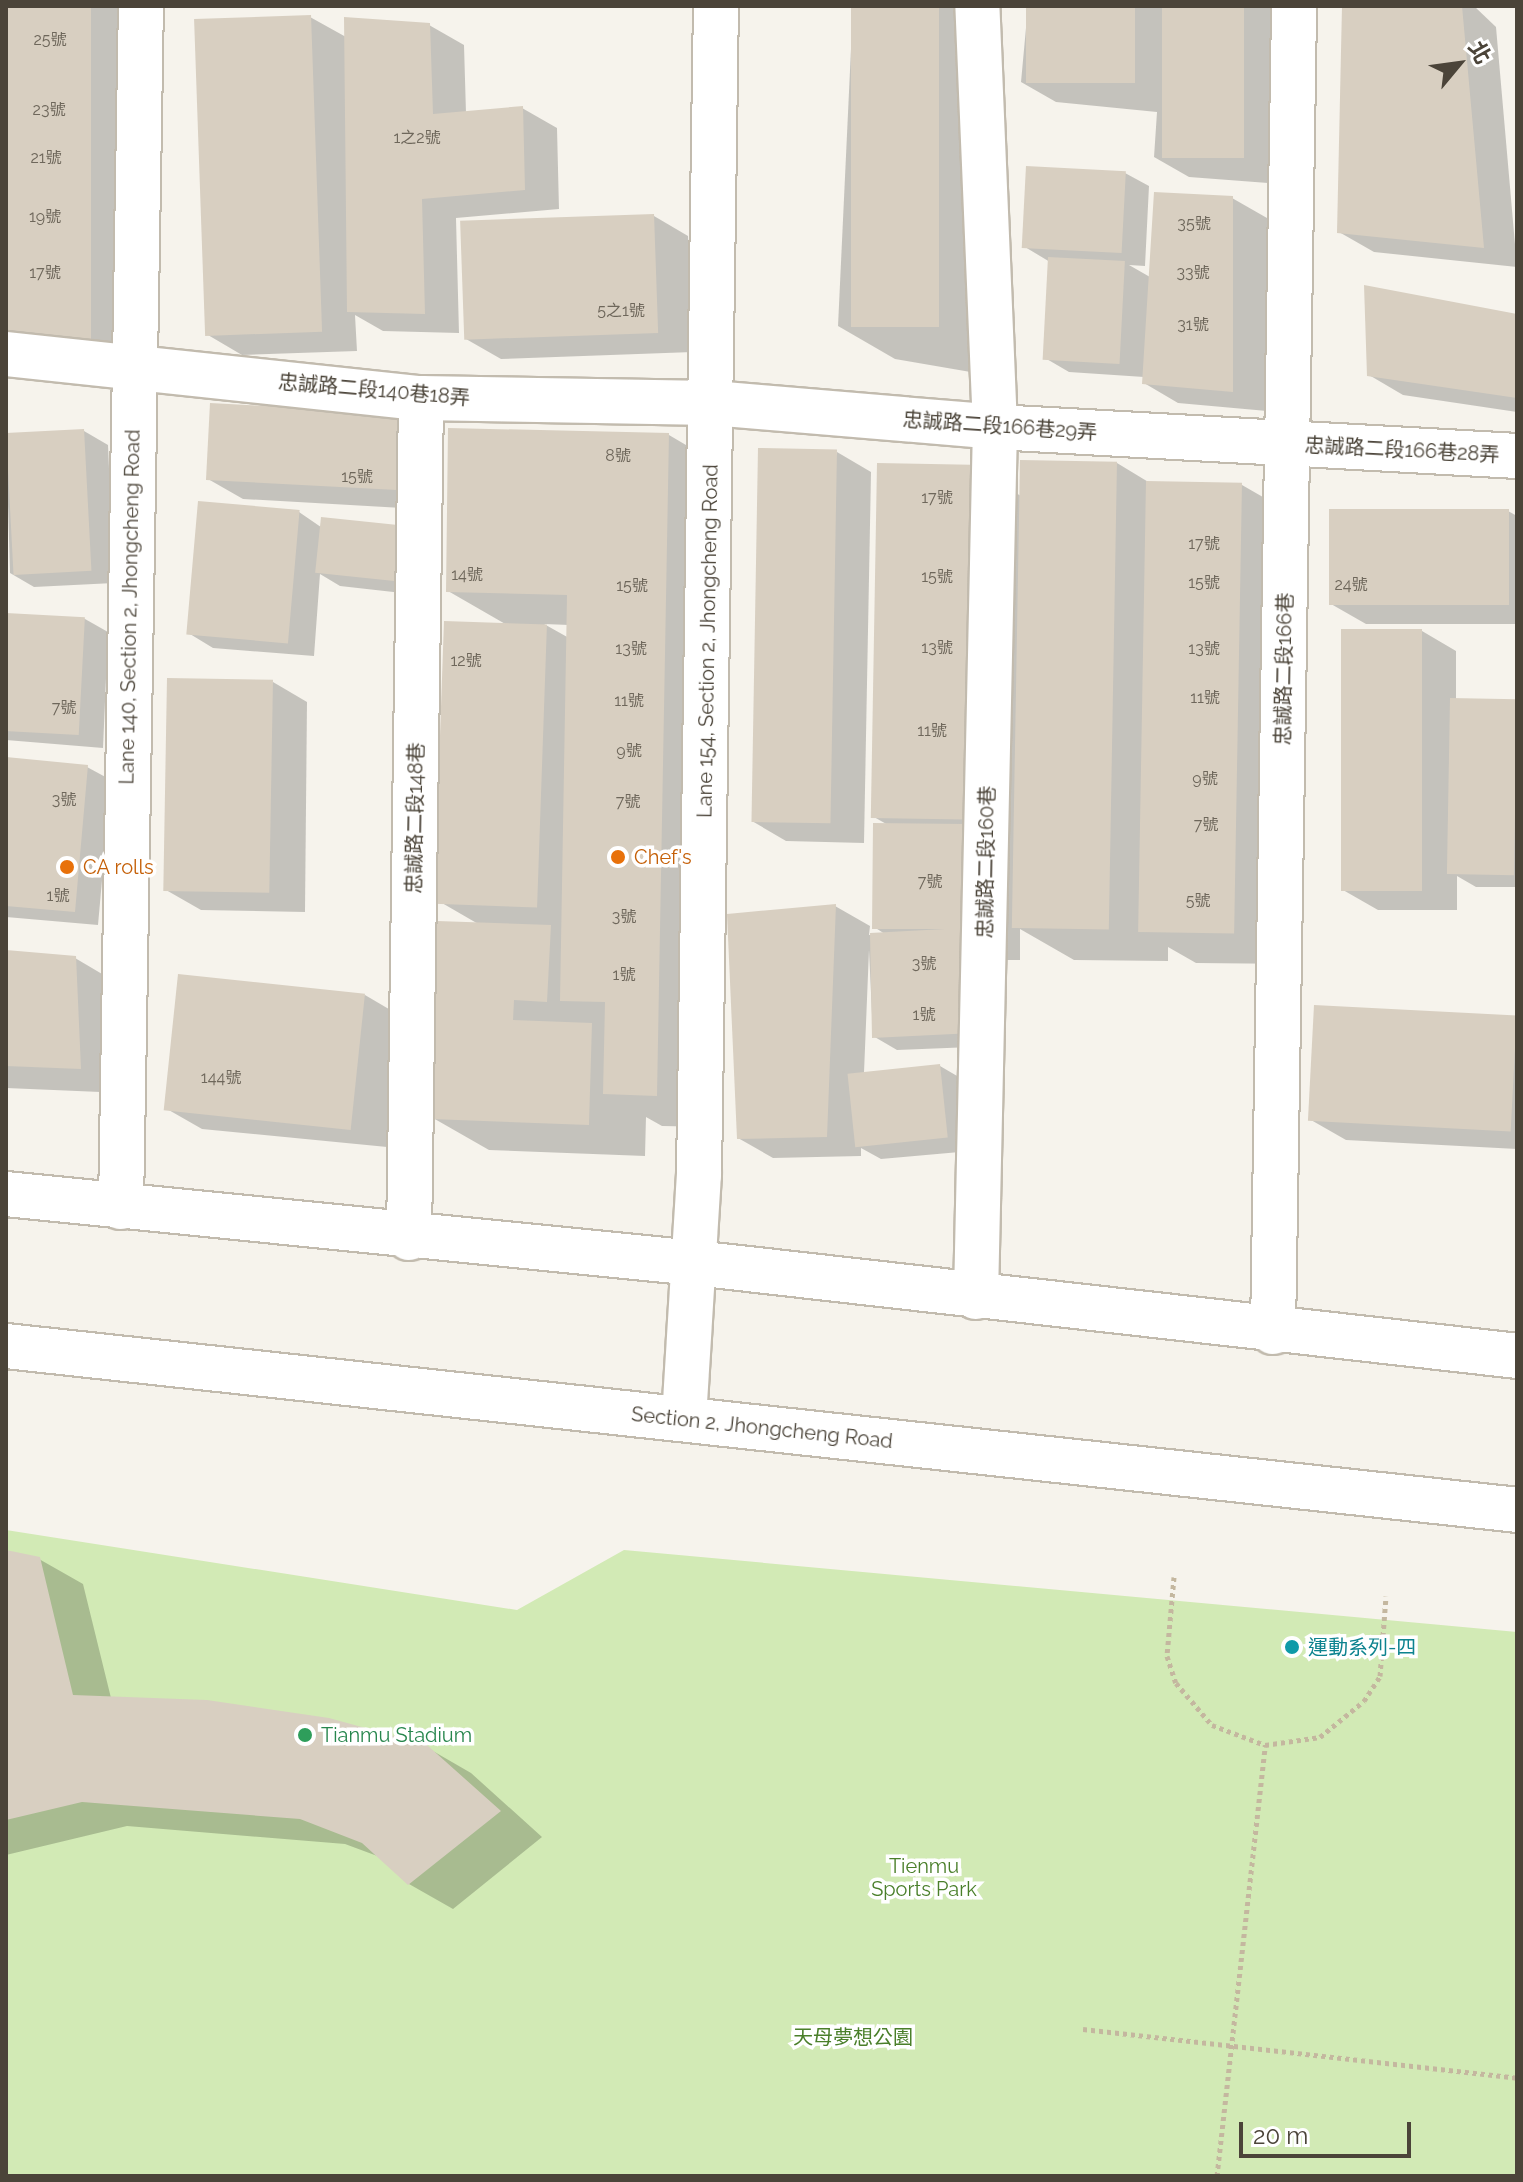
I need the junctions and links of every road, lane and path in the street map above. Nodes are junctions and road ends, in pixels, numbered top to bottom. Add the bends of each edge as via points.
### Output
1 (141, 6) edge
2 (716, 6) edge
3 (977, 6) edge
4 (1294, 6) edge
5 (6, 354) edge
6 (133, 366) junction
7 (421, 398) junction
8 (712, 403) junction
9 (995, 427) junction
10 (1288, 444) junction
11 (1517, 456) edge
12 (6, 1194) edge
13 (121, 1207) junction
14 (409, 1238) junction
15 (695, 1263) junction
16 (976, 1297) junction
17 (1273, 1332) junction
18 (6, 1346) edge
19 (1517, 1356) edge
20 (684, 1419) junction
21 (1517, 1510) edge
22 (1174, 1577) dead end
23 (1386, 1596) dead end
24 (1265, 1745) junction
25 (1083, 2029) dead end
26 (1232, 2046) junction
27 (1517, 2078) edge
28 (1217, 2176) edge

1 - 6 street, Lane 140, Section 2, Jhongcheng Road
2 - 8 street, Lane 154, Section 2, Jhongcheng Road
3 - 9 street, 忠誠路二段160巷
4 - 10 street, 忠誠路二段166巷
5 - 6 street, 忠誠路二段140巷18弄
6 - 7 street, 忠誠路二段140巷18弄
6 - 13 street, Lane 140, Section 2, Jhongcheng Road
7 - 8 street, 忠誠路二段140巷18弄
7 - 14 street, 忠誠路二段148巷
8 - 9 street, 忠誠路二段166巷29弄
8 - 15 street, Lane 154, Section 2, Jhongcheng Road
9 - 10 street, 忠誠路二段166巷29弄
9 - 16 street, 忠誠路二段160巷
10 - 11 street, 忠誠路二段166巷28弄
10 - 17 street, 忠誠路二段166巷
12 - 13 street
13 - 14 street
14 - 15 street
15 - 16 street
15 - 20 street, Lane 154, Section 2, Jhongcheng Road
16 - 17 street
17 - 19 street
18 - 20 street, Section 2, Jhongcheng Road
20 - 21 street, Section 2, Jhongcheng Road
22 - 24 path via 1167,1656 1176,1683 1212,1725
23 - 24 path via 1380,1676 1364,1701 1320,1737
24 - 26 path
25 - 26 path
26 - 27 path
26 - 28 path

